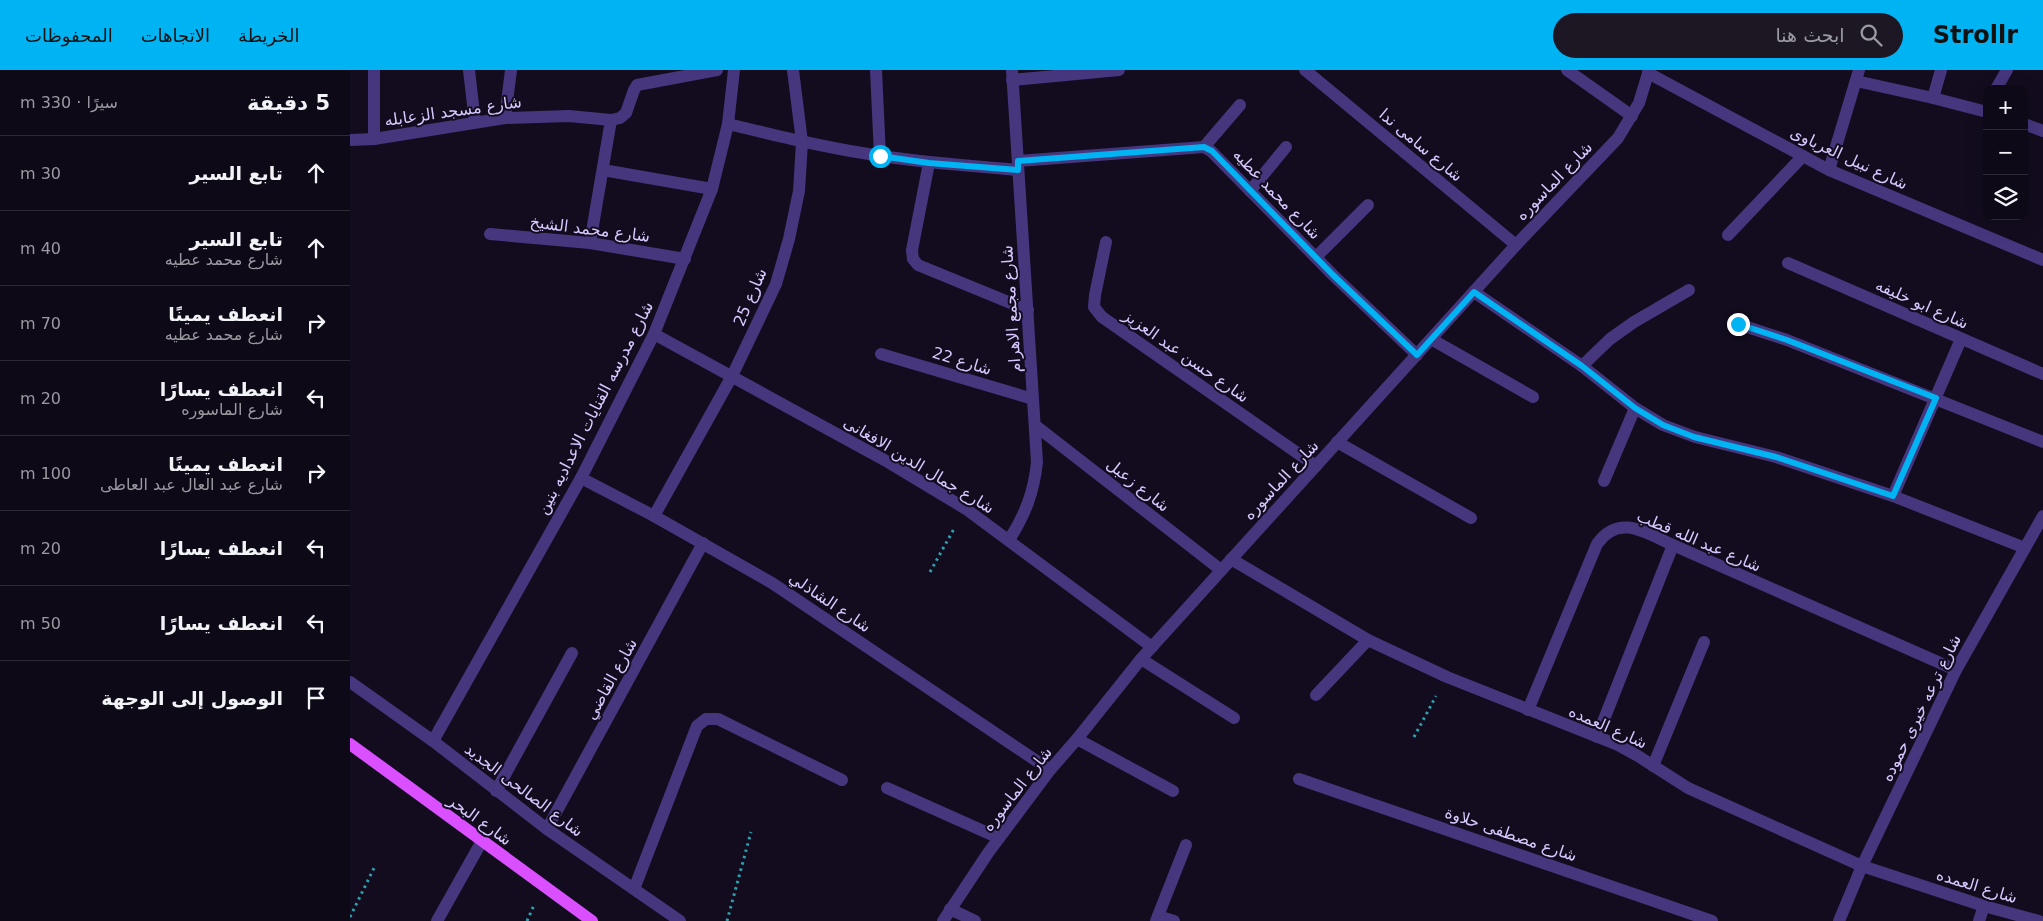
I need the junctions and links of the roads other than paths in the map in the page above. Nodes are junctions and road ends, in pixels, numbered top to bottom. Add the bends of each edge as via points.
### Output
1 (374, 70) edge
2 (470, 70) edge
3 (511, 70) edge
4 (717, 70) edge
5 (734, 70) edge
6 (793, 70) edge
7 (876, 70) edge
8 (1119, 70) edge
9 (1305, 70) edge
10 (1567, 70) edge
11 (1941, 70) edge
12 (2007, 70) edge
13 (1648, 71) edge
14 (687, 73) edge
15 (1012, 75) edge
16 (1858, 76) edge
17 (1998, 85) edge
18 (1933, 98) junction
19 (1240, 105) dead end
20 (1983, 109) edge
21 (1632, 116) junction
22 (505, 118) junction
23 (612, 120) junction
24 (475, 122) junction
25 (728, 124) junction
26 (2028, 125) edge
27 (2043, 131) edge
28 (374, 139) junction
29 (350, 140) edge
30 (802, 142) junction
31 (1204, 147) junction
32 (1286, 147) dead end
33 (880, 156) junction
34 (1803, 156) junction
35 (929, 163) junction
36 (1018, 166) junction
37 (603, 170) junction
38 (1829, 170) junction
39 (712, 189) junction
40 (1250, 191) junction
41 (1368, 205) dead end
42 (490, 234) dead end
43 (1728, 235) dead end
44 (1106, 242) dead end
45 (590, 243) junction
46 (1516, 245) junction
47 (1316, 257) junction
48 (685, 259) junction
49 (2043, 260) edge
50 (1788, 263) dead end
51 (1689, 290) dead end
52 (1474, 292) junction
53 (1028, 310) junction
54 (1738, 324) dead end
55 (654, 334) junction
56 (1431, 339) junction
57 (1961, 339) junction
58 (881, 354) dead end
59 (1417, 355) junction
60 (1582, 366) junction
61 (2043, 374) edge
62 (732, 376) junction
63 (1533, 397) dead end
64 (1936, 398) junction
65 (1033, 399) junction
66 (1635, 408) junction
67 (1036, 426) junction
68 (1337, 442) junction
69 (2043, 442) edge
70 (1316, 466) junction
71 (581, 478) junction
72 (1604, 481) dead end
73 (1893, 496) junction
74 (654, 516) junction
75 (2043, 516) edge
76 (1471, 518) dead end
77 (1009, 540) junction
78 (703, 544) junction
79 (1673, 545) junction
80 (2025, 548) junction
81 (1230, 558) junction
82 (1220, 570) junction
83 (1368, 640) junction
84 (1704, 642) dead end
85 (1152, 647) junction
86 (572, 653) dead end
87 (1141, 659) junction
88 (1956, 670) junction
89 (350, 682) edge
90 (1316, 695) dead end
91 (1528, 710) junction
92 (1234, 718) dead end
93 (1597, 737) junction
94 (1077, 739) junction
95 (433, 741) junction
96 (350, 744) edge
97 (1653, 766) junction
98 (1050, 770) junction
99 (1299, 779) dead end
100 (842, 780) dead end
101 (887, 788) dead end
102 (496, 791) junction
103 (1173, 791) dead end
104 (547, 829) junction
105 (999, 838) junction
106 (482, 841) junction
107 (1186, 845) dead end
108 (1862, 866) junction
109 (634, 889) junction
110 (1984, 906) junction
111 (950, 909) junction
112 (1157, 918) edge
113 (437, 921) edge
114 (592, 921) edge
115 (680, 921) edge
116 (943, 921) edge
117 (976, 921) edge
118 (1174, 921) edge
119 (1712, 921) edge
120 (1839, 921) edge
121 (1979, 921) edge
122 (2039, 921) edge

1 - 28 street
2 - 24 street
3 - 22 street
4 - 14 street
5 - 25 street, شارع مدرسه القنايات الاعداديه بنين
6 - 30 street, شارع 25
7 - 33 street
8 - 15 street
9 - 46 street, شارع سامى ندا
10 - 21 street
11 - 18 street
12 - 17 street
13 - 21 street, شارع الماسوره
13 - 34 street, شارع نبيل العرباوى
14 - 23 street via 638,85 626,113
15 - 36 street, شارع مجمع الاهرام
16 - 18 street
16 - 38 street
18 - 20 street
19 - 31 street
21 - 46 street, شارع الماسوره via 1618,138
22 - 23 street, شارع مسجد الزعابله via 569,116
22 - 24 street, شارع مسجد الزعابله
23 - 37 street
24 - 28 street, شارع مسجد الزعابله
25 - 30 street
25 - 39 street, شارع مدرسه القنايات الاعداديه بنين
26 - 27 street
28 - 29 street, شارع مسجد الزعابله
30 - 33 street
30 - 62 street, شارع 25 via 798,191 776,284
31 - 36 street
31 - 40 street, شارع محمد عطيه via 1212,151
32 - 40 street
33 - 35 street
34 - 38 street, شارع نبيل العرباوى
34 - 43 street
35 - 36 street
35 - 53 street via 913,259 918,265
36 - 53 street, شارع مجمع الاهرام
37 - 39 street
37 - 45 street
38 - 49 street, شارع نبيل العرباوى
39 - 48 street, شارع مدرسه القنايات الاعداديه بنين
40 - 47 street, شارع محمد عطيه
41 - 47 street
42 - 45 street, شارع محمد الشيخ
44 - 70 street, شارع حسن عبد العزيز via 1094,307 1102,317
45 - 48 street, شارع محمد الشيخ
46 - 52 street, شارع الماسوره
47 - 59 street, شارع محمد عطيه
48 - 55 street, شارع مدرسه القنايات الاعداديه بنين
50 - 57 street, شارع ابو خليفه
51 - 60 street via 1610,339
52 - 56 street, شارع الماسوره
52 - 60 street
53 - 65 street, شارع مجمع الاهرام
54 - 64 street
55 - 62 street, شارع جمال الدين الافغانى
55 - 71 street, شارع مدرسه القنايات الاعداديه بنين
56 - 59 street, شارع الماسوره
56 - 63 street
57 - 61 street, شارع ابو خليفه
57 - 64 street
58 - 65 street, شارع 22
59 - 68 street, شارع الماسوره
60 - 66 street
62 - 74 street, شارع 25
62 - 77 street, شارع جمال الدين الافغانى via 888,462
64 - 69 street
64 - 73 street
65 - 67 street, شارع مجمع الاهرام
66 - 72 street
66 - 73 street via 1663,425 1694,437 1776,457
67 - 77 street, شارع مجمع الاهرام via 1038,462 1033,492 1022,520
67 - 82 street, شارع زعبل
68 - 70 street, شارع الماسوره
68 - 76 street
70 - 81 street, شارع الماسوره
71 - 74 street, شارع الشاذلي
71 - 95 street, شارع مدرسه القنايات الاعداديه بنين
73 - 80 street
74 - 78 street, شارع الشاذلي
75 - 80 street, شارع ترعه خيرى حموده
77 - 85 street, شارع جمال الدين الافغانى
78 - 98 street, شارع الشاذلي via 772,582
78 - 104 street, شارع القاضي
79 - 88 street, شارع عبد الله قطب
79 - 91 street, شارع عبد الله قطب via 1630,527 1611,530 1603,536
79 - 93 street
80 - 88 street, شارع ترعه خيرى حموده
81 - 82 street, شارع الماسوره
81 - 83 street, شارع العمده
82 - 85 street, شارع الماسوره
83 - 90 street
83 - 91 street, شارع العمده via 1446,677
84 - 97 street
85 - 87 street, شارع الماسوره
86 - 102 street
87 - 92 street
87 - 94 street, شارع الماسوره
88 - 108 street, شارع ترعه خيرى حموده
89 - 95 street, شارع الصالحى الجديد
91 - 93 street, شارع العمده
93 - 97 street, شارع العمده via 1618,745
94 - 98 street, شارع الماسوره
94 - 103 street
95 - 102 street, شارع الصالحى الجديد
96 - 106 main road, شارع البحر
97 - 108 street, شارع العمده via 1688,788
98 - 105 street, شارع الماسوره
99 - 119 street, شارع مصطفى حلاوة
100 - 109 street via 718,719 706,719 697,726
101 - 105 street
102 - 104 street, شارع الصالحى الجديد
104 - 109 street, شارع الصالحى الجديد
105 - 111 street, شارع الماسوره
106 - 113 street
106 - 114 main road, شارع البحر
107 - 112 street
108 - 110 street, شارع العمده
108 - 120 street, شارع ترعه خيرى حموده
109 - 115 street, شارع الصالحى الجديد
110 - 121 street
110 - 122 street, شارع العمده
111 - 116 street, شارع الماسوره
111 - 117 street
112 - 118 street

